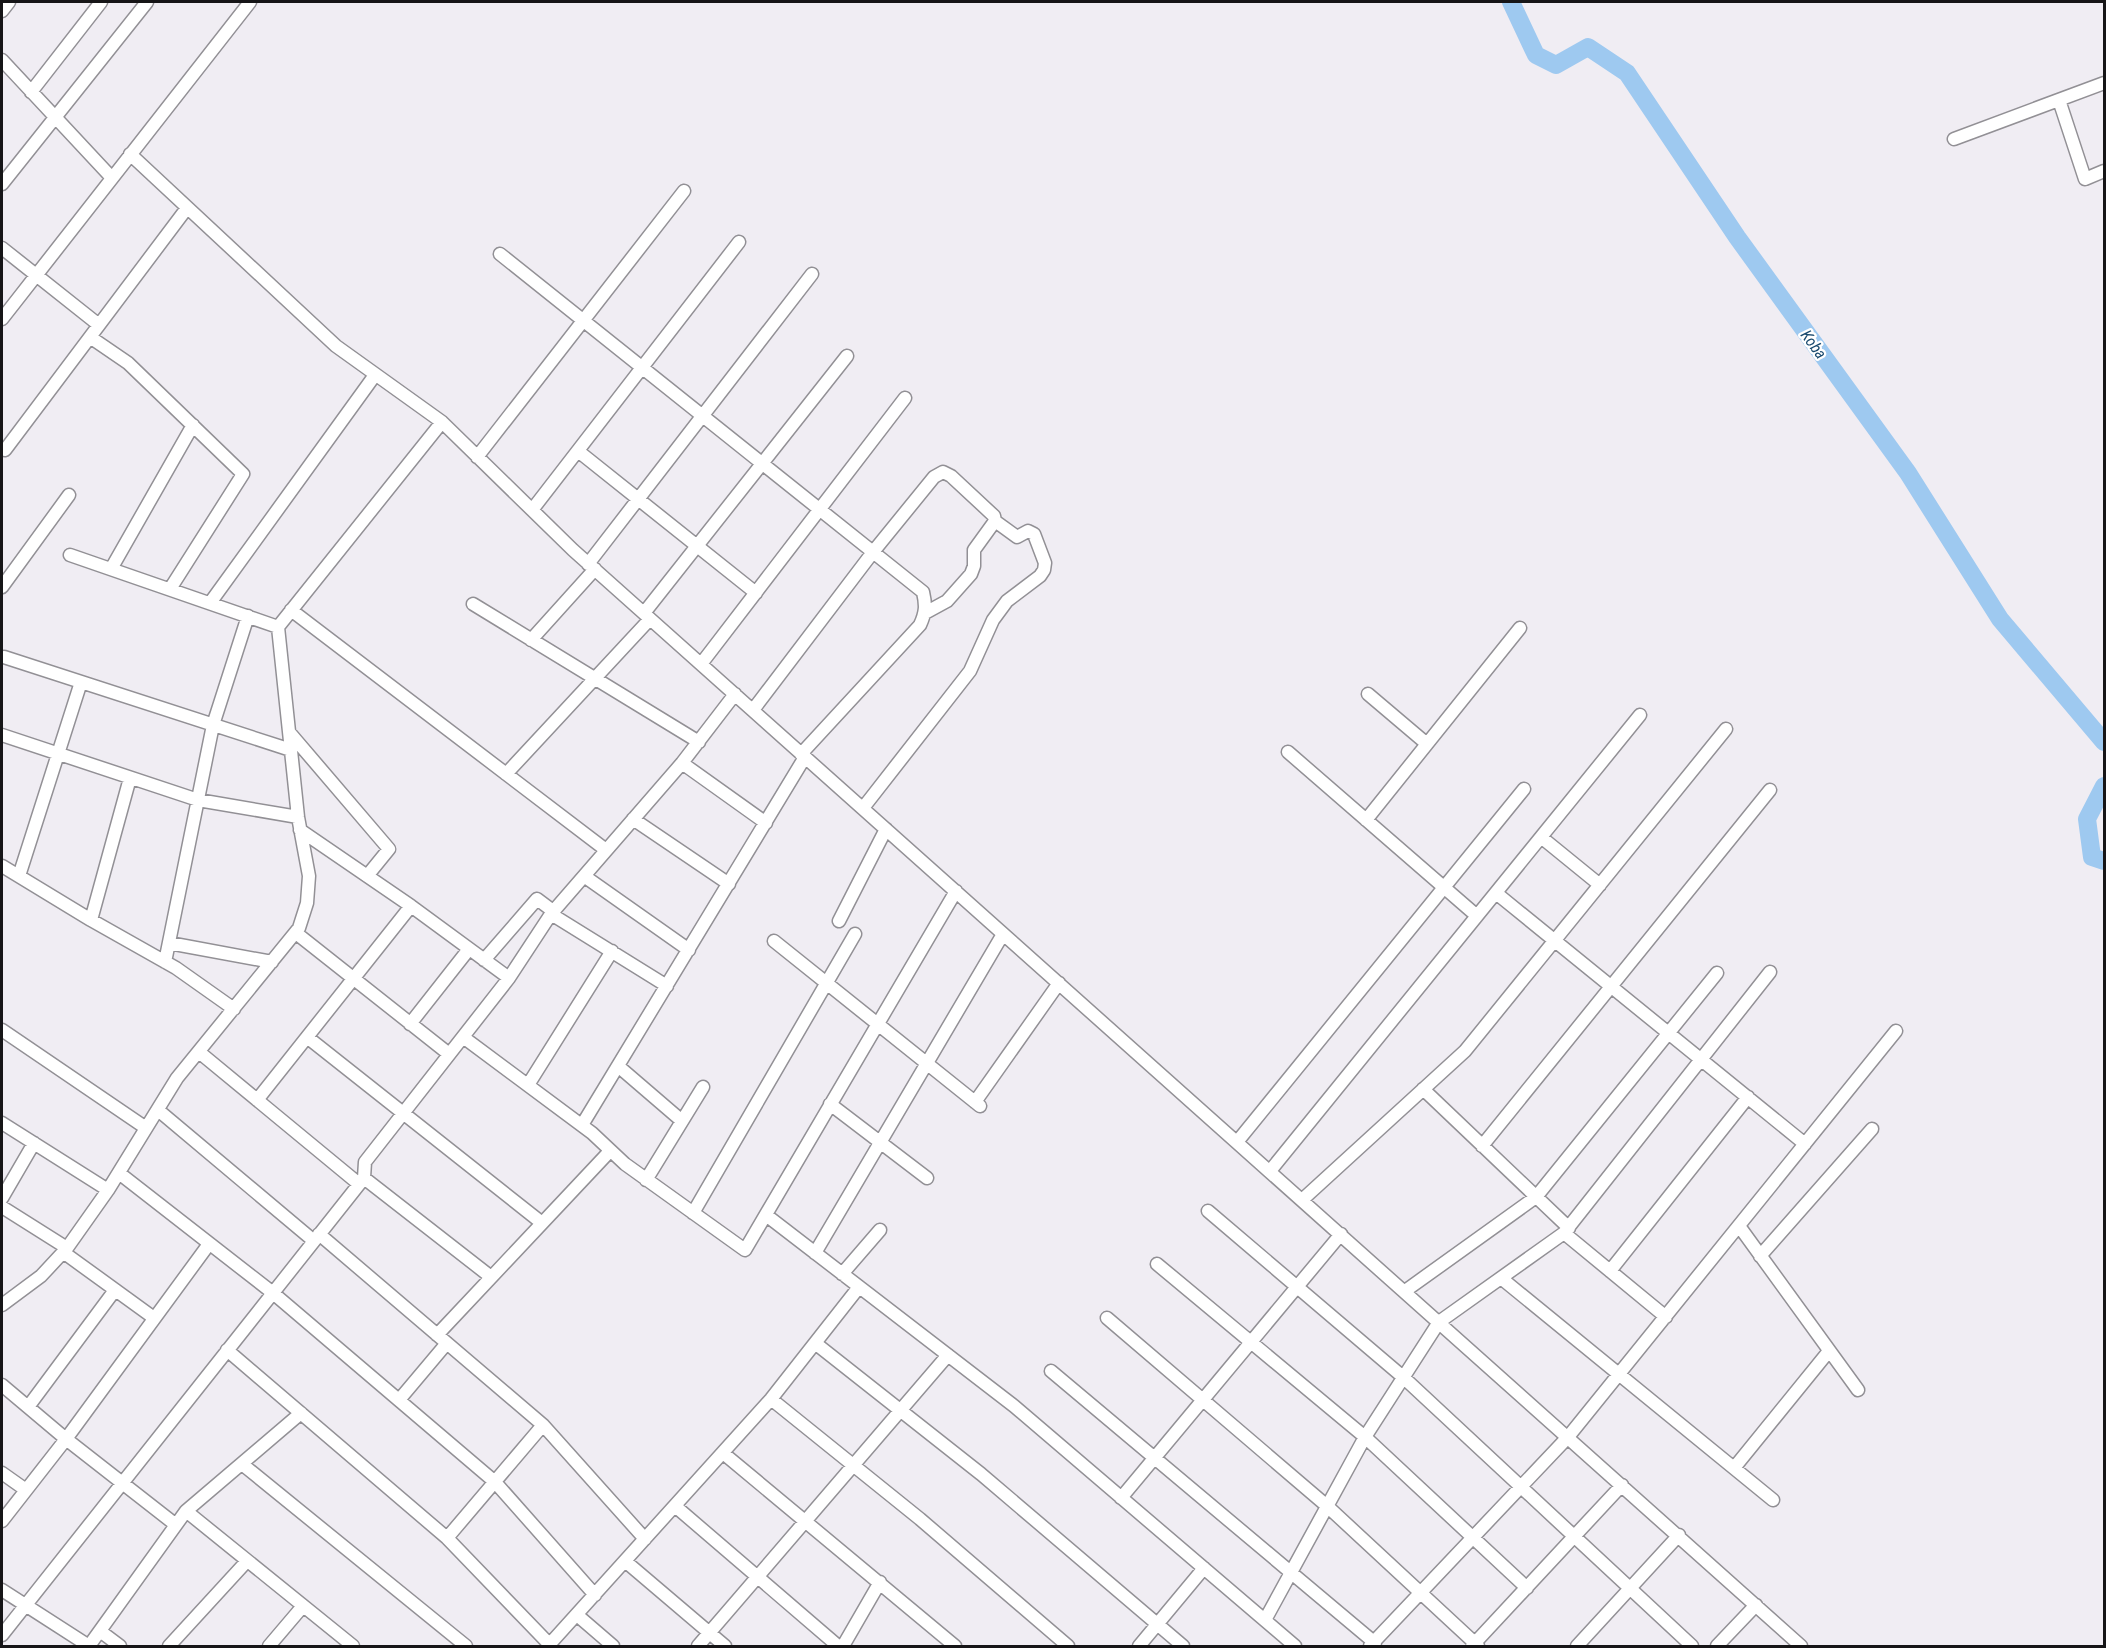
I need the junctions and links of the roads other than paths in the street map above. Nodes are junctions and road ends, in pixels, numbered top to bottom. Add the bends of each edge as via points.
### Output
1 (9, 2) edge
2 (101, 2) edge
3 (147, 2) edge
4 (250, 2) edge
5 (2, 11) edge
6 (3, 64) edge
7 (2104, 83) edge
8 (31, 92) junction
9 (2060, 100) junction
10 (55, 117) junction
11 (1954, 139) dead end
12 (130, 154) junction
13 (2104, 171) edge
14 (112, 178) junction
15 (2, 184) edge
16 (684, 191) dead end
17 (188, 208) junction
18 (739, 242) dead end
19 (2, 248) edge
20 (500, 254) dead end
21 (812, 274) dead end
22 (36, 275) junction
23 (2, 319) edge
24 (583, 321) junction
25 (99, 325) junction
26 (90, 337) junction
27 (847, 356) dead end
28 (642, 368) junction
29 (375, 375) junction
30 (905, 398) dead end
31 (702, 416) junction
32 (442, 422) junction
33 (192, 425) junction
34 (5, 450) dead end
35 (578, 451) junction
36 (477, 457) junction
37 (762, 463) junction
38 (69, 495) dead end
39 (638, 499) junction
40 (532, 510) junction
41 (820, 510) junction
42 (995, 521) junction
43 (697, 546) junction
44 (873, 552) junction
45 (70, 555) dead end
46 (592, 566) junction
47 (111, 569) junction
48 (2, 587) edge
49 (170, 589) junction
50 (756, 593) junction
51 (210, 603) junction
52 (473, 604) dead end
53 (291, 610) junction
54 (925, 613) junction
55 (248, 616) junction
56 (647, 616) junction
57 (278, 627) junction
58 (1520, 628) dead end
59 (531, 640) junction
60 (3, 657) dead end
61 (701, 664) junction
62 (595, 679) junction
63 (81, 682) junction
64 (735, 694) junction
65 (1368, 694) dead end
66 (753, 710) junction
67 (1640, 715) dead end
68 (213, 725) junction
69 (1726, 729) dead end
70 (289, 732) junction
71 (2, 735) edge
72 (699, 742) junction
73 (1427, 744) junction
74 (291, 750) junction
75 (1288, 752) dead end
76 (58, 754) junction
77 (803, 755) junction
78 (682, 764) junction
79 (506, 774) junction
80 (130, 778) junction
81 (1524, 789) dead end
82 (1770, 790) dead end
83 (198, 801) junction
84 (863, 808) junction
85 (298, 817) junction
86 (633, 819) junction
87 (1366, 820) junction
88 (766, 823) junction
89 (886, 829) junction
90 (300, 830) junction
91 (1541, 837) junction
92 (606, 850) junction
93 (2, 866) edge
94 (19, 876) junction
95 (367, 876) junction
96 (584, 876) junction
97 (729, 884) junction
98 (1600, 885) junction
99 (1444, 888) junction
100 (956, 891) junction
101 (1496, 893) junction
102 (411, 906) junction
103 (552, 912) junction
104 (1477, 916) junction
105 (91, 920) junction
106 (839, 921) dead end
107 (296, 933) junction
108 (855, 934) dead end
109 (1004, 934) junction
110 (1554, 940) junction
111 (774, 941) dead end
112 (169, 943) junction
113 (469, 949) junction
114 (689, 950) junction
115 (612, 951) junction
116 (484, 960) junction
117 (165, 962) junction
118 (272, 962) junction
119 (1770, 972) dead end
120 (1717, 973) dead end
121 (509, 978) junction
122 (353, 979) junction
123 (1059, 983) junction
124 (827, 984) junction
125 (667, 986) junction
126 (1611, 986) junction
127 (234, 1009) junction
128 (877, 1023) junction
129 (410, 1024) junction
130 (2, 1030) edge
131 (1896, 1031) dead end
132 (1668, 1033) junction
133 (307, 1037) junction
134 (463, 1037) junction
135 (199, 1052) junction
136 (449, 1054) junction
137 (1701, 1060) junction
138 (926, 1063) junction
139 (618, 1066) junction
140 (528, 1085) junction
141 (703, 1087) dead end
142 (1423, 1089) junction
143 (1748, 1097) junction
144 (257, 1100) junction
145 (830, 1104) junction
146 (158, 1110) junction
147 (403, 1113) junction
148 (682, 1121) junction
149 (2, 1123) edge
150 (582, 1125) junction
151 (146, 1128) junction
152 (1872, 1129) dead end
153 (880, 1142) junction
154 (1237, 1142) junction
155 (34, 1143) junction
156 (1805, 1144) junction
157 (1482, 1146) junction
158 (610, 1151) junction
159 (1270, 1171) junction
160 (118, 1173) junction
161 (927, 1178) dead end
162 (646, 1180) junction
163 (361, 1181) junction
164 (108, 1190) junction
165 (1536, 1197) junction
166 (2, 1198) edge
167 (1302, 1200) junction
168 (2, 1207) edge
169 (1208, 1211) dead end
170 (693, 1213) junction
171 (766, 1215) junction
172 (542, 1223) junction
173 (1739, 1226) junction
174 (880, 1230) dead end
175 (1567, 1231) junction
176 (1341, 1234) junction
177 (316, 1238) junction
178 (209, 1244) junction
179 (65, 1250) junction
180 (815, 1252) junction
181 (1760, 1256) junction
182 (1157, 1263) dead end
183 (1610, 1271) junction
184 (842, 1274) junction
185 (491, 1277) junction
186 (1501, 1278) junction
187 (860, 1287) junction
188 (1297, 1287) junction
189 (115, 1290) junction
190 (1405, 1291) junction
191 (273, 1293) junction
192 (2, 1302) edge
193 (1666, 1317) junction
194 (154, 1318) junction
195 (1107, 1318) dead end
196 (1439, 1322) junction
197 (437, 1335) junction
198 (1251, 1342) junction
199 (447, 1343) junction
200 (815, 1343) junction
201 (227, 1350) junction
202 (1829, 1351) junction
203 (948, 1355) junction
204 (1051, 1371) dead end
205 (1619, 1375) junction
206 (1404, 1377) junction
207 (2, 1385) edge
208 (1858, 1390) dead end
209 (771, 1399) junction
210 (399, 1400) junction
211 (1203, 1400) junction
212 (28, 1407) junction
213 (901, 1410) junction
214 (301, 1413) junction
215 (543, 1425) junction
216 (1365, 1437) junction
217 (1569, 1437) junction
218 (66, 1440) junction
219 (723, 1453) junction
220 (1155, 1458) junction
221 (242, 1464) junction
222 (853, 1466) junction
223 (1734, 1468) junction
224 (2, 1473) edge
225 (495, 1482) junction
226 (122, 1483) junction
227 (1622, 1485) junction
228 (1521, 1487) junction
229 (26, 1490) junction
230 (1121, 1498) junction
231 (1773, 1500) dead end
232 (675, 1506) junction
233 (1327, 1506) junction
234 (186, 1511) junction
235 (2, 1521) edge
236 (806, 1521) junction
237 (177, 1525) junction
238 (1679, 1535) junction
239 (1574, 1537) junction
240 (447, 1538) junction
241 (1474, 1538) junction
242 (645, 1539) junction
243 (247, 1560) junction
244 (625, 1562) junction
245 (1204, 1568) junction
246 (1291, 1572) junction
247 (758, 1577) junction
248 (880, 1582) junction
249 (1527, 1588) junction
250 (1630, 1589) junction
251 (2, 1590) edge
252 (1421, 1594) junction
253 (595, 1595) junction
254 (25, 1605) junction
255 (1756, 1605) junction
256 (303, 1606) junction
257 (577, 1615) junction
258 (1264, 1620) junction
259 (1157, 1624) junction
260 (100, 1630) junction
261 (710, 1633) junction
262 (2, 1635) edge
263 (1373, 1645) edge
264 (89, 1646) edge
265 (550, 1646) edge
266 (1475, 1646) edge
267 (120, 1647) edge
268 (169, 1647) edge
269 (269, 1647) edge
270 (353, 1647) edge
271 (466, 1647) edge
272 (613, 1647) edge
273 (698, 1647) edge
274 (725, 1647) edge
275 (841, 1647) edge
276 (955, 1647) edge
277 (1068, 1647) edge
278 (1138, 1647) edge
279 (1183, 1647) edge
280 (1295, 1647) edge
281 (1577, 1647) edge
282 (1692, 1647) edge
283 (1717, 1647) edge
284 (1801, 1647) edge

1 - 5 street
2 - 8 street
3 - 10 street
4 - 12 street
6 - 8 street
7 - 9 street
8 - 10 street
9 - 11 street
9 - 13 street via 2085,179
10 - 14 street
10 - 15 street
12 - 14 street
12 - 17 street
14 - 22 street
16 - 24 street
17 - 25 street
17 - 29 street via 336,346
18 - 28 street
19 - 22 street
20 - 24 street
21 - 31 street
22 - 23 street
22 - 25 street
24 - 28 street
24 - 36 street
25 - 26 street
26 - 33 street via 128,363
26 - 34 street
27 - 37 street
28 - 31 street
28 - 35 street
29 - 32 street
29 - 51 street
30 - 41 street
31 - 37 street
31 - 39 street
32 - 36 street
32 - 53 street
33 - 47 street
33 - 49 street via 243,474
35 - 39 street
35 - 40 street
36 - 40 street
37 - 41 street
37 - 43 street
38 - 48 street
39 - 43 street
39 - 46 street
40 - 46 street
41 - 44 street
41 - 50 street
42 - 44 street via 951,476 938,473
42 - 54 street via 974,550 971,574 947,601
42 - 84 street via 1017,537 1032,532 1045,563 1044,570 1007,602 986,633 970,670
43 - 50 street
43 - 56 street
44 - 54 street via 923,592
44 - 66 street
45 - 47 street
46 - 56 street
46 - 59 street
47 - 49 street
49 - 51 street
50 - 61 street
51 - 55 street
52 - 59 street
53 - 57 street
53 - 79 street
54 - 77 street via 920,625
55 - 57 street
55 - 68 street
56 - 61 street
56 - 62 street
57 - 70 street
58 - 73 street
59 - 62 street
60 - 63 street
61 - 64 street
62 - 72 street
62 - 79 street
63 - 68 street
63 - 76 street
64 - 66 street
64 - 72 street
65 - 73 street
66 - 77 street
67 - 91 street
68 - 74 street
68 - 83 street
69 - 98 street
70 - 74 street
70 - 95 street via 389,849
71 - 76 street
72 - 78 street
73 - 87 street
74 - 85 street
75 - 87 street
76 - 80 street
76 - 94 street
77 - 84 street
77 - 88 street
78 - 86 street
78 - 88 street
79 - 92 street
80 - 83 street
80 - 105 street
81 - 99 street
82 - 126 street
83 - 85 street
83 - 112 street
84 - 89 street
85 - 90 street
86 - 92 street
86 - 97 street
87 - 99 street
88 - 97 street
89 - 100 street
89 - 106 street
90 - 95 street
90 - 107 street via 309,876 307,903
91 - 98 street
91 - 101 street
92 - 96 street
93 - 94 street
94 - 105 street
95 - 102 street
96 - 103 street
96 - 114 street
97 - 114 street
98 - 110 street
99 - 104 street
99 - 154 street
100 - 109 street
100 - 128 street
101 - 104 street
101 - 110 street
102 - 113 street
102 - 122 street
103 - 115 street
103 - 116 street via 537,899
103 - 121 street
104 - 159 street
105 - 117 street
107 - 118 street
107 - 122 street
108 - 124 street
109 - 123 street
109 - 138 street
110 - 126 street
110 - 142 street via 1465,1051
111 - 124 street
112 - 117 street
112 - 118 street
113 - 116 street
113 - 129 street
114 - 125 street
115 - 125 street
115 - 140 street
116 - 121 street
117 - 127 street
118 - 127 street
119 - 137 street
120 - 132 street
121 - 134 street
122 - 129 street
122 - 133 street
123 - 138 street via 977,1104
123 - 154 street
124 - 128 street
124 - 170 street
125 - 139 street
126 - 132 street
126 - 157 street
127 - 135 street
128 - 138 street
128 - 145 street
129 - 136 street
130 - 151 street
131 - 156 street
132 - 137 street
132 - 165 street
133 - 144 street
133 - 147 street
134 - 136 street
134 - 140 street
135 - 144 street
135 - 146 street
136 - 147 street
137 - 143 street
137 - 175 street
138 - 153 street
139 - 148 street
139 - 150 street
140 - 150 street
141 - 148 street
142 - 157 street
142 - 167 street
143 - 156 street
143 - 183 street
144 - 163 street
145 - 153 street
145 - 171 street
146 - 151 street
146 - 177 street
147 - 163 street via 365,1162
147 - 172 street
148 - 162 street
149 - 155 street
150 - 158 street
151 - 160 street
152 - 181 street
153 - 161 street
153 - 180 street
154 - 159 street
155 - 164 street
155 - 166 street
156 - 173 street
157 - 165 street
158 - 162 street
158 - 172 street
159 - 167 street
160 - 164 street
160 - 178 street
162 - 170 street
163 - 177 street
163 - 185 street
164 - 179 street
165 - 175 street
165 - 190 street
167 - 176 street
168 - 179 street
169 - 188 street
170 - 171 street via 745,1250
171 - 180 street
172 - 185 street
173 - 181 street
173 - 193 street
174 - 184 street
175 - 183 street
175 - 186 street
176 - 188 street
176 - 190 street
177 - 191 street
177 - 197 street
178 - 191 street
178 - 194 street
179 - 189 street
179 - 192 street via 41,1276
180 - 184 street
181 - 202 street
182 - 198 street
183 - 193 street
184 - 187 street
185 - 197 street
186 - 196 street
186 - 205 street
187 - 200 street
187 - 203 street
188 - 198 street
188 - 206 street
189 - 194 street
189 - 212 street
190 - 196 street
191 - 201 street
191 - 210 street
193 - 205 street
194 - 218 street
195 - 211 street
196 - 206 street
196 - 217 street
197 - 199 street
198 - 211 street
198 - 216 street
199 - 210 street
199 - 215 street
200 - 209 street
200 - 213 street
201 - 214 street
201 - 226 street
202 - 208 street
202 - 223 street
203 - 213 street
203 - 230 street
204 - 220 street
205 - 217 street
205 - 223 street
206 - 216 street
206 - 228 street
207 - 212 street
209 - 219 street
209 - 222 street
210 - 225 street
211 - 220 street
211 - 233 street
212 - 218 street
213 - 222 street
213 - 259 street
214 - 221 street
214 - 240 street
215 - 225 street
215 - 242 street
216 - 233 street
216 - 241 street
217 - 227 street
217 - 228 street
218 - 226 street
218 - 229 street
219 - 232 street
219 - 236 street
220 - 230 street
220 - 246 street
221 - 234 street
221 - 271 street
222 - 236 street
222 - 277 street
223 - 231 street
224 - 229 street
225 - 240 street
225 - 253 street
226 - 237 street
226 - 254 street
227 - 238 street
227 - 239 street
228 - 239 street
228 - 241 street
229 - 235 street
230 - 245 street
232 - 242 street
232 - 247 street
233 - 246 street
233 - 252 street
234 - 237 street
234 - 243 street
236 - 247 street
236 - 248 street
237 - 260 street
238 - 250 street
238 - 255 street
239 - 249 street
239 - 250 street
240 - 265 street
241 - 249 street
241 - 252 street
242 - 244 street
243 - 256 street
243 - 268 street
244 - 253 street
244 - 261 street
245 - 258 street
245 - 259 street
246 - 258 street
246 - 263 street
247 - 261 street
247 - 275 street
248 - 275 street
248 - 276 street
249 - 266 street
250 - 281 street
250 - 282 street
251 - 254 street
252 - 263 street
252 - 266 street
253 - 257 street
254 - 262 street
254 - 264 street
255 - 283 street
255 - 284 street
256 - 269 street
256 - 270 street
257 - 265 street
257 - 272 street
258 - 280 street
259 - 278 street
259 - 279 street
260 - 264 street
260 - 267 street
261 - 273 street
261 - 274 street

